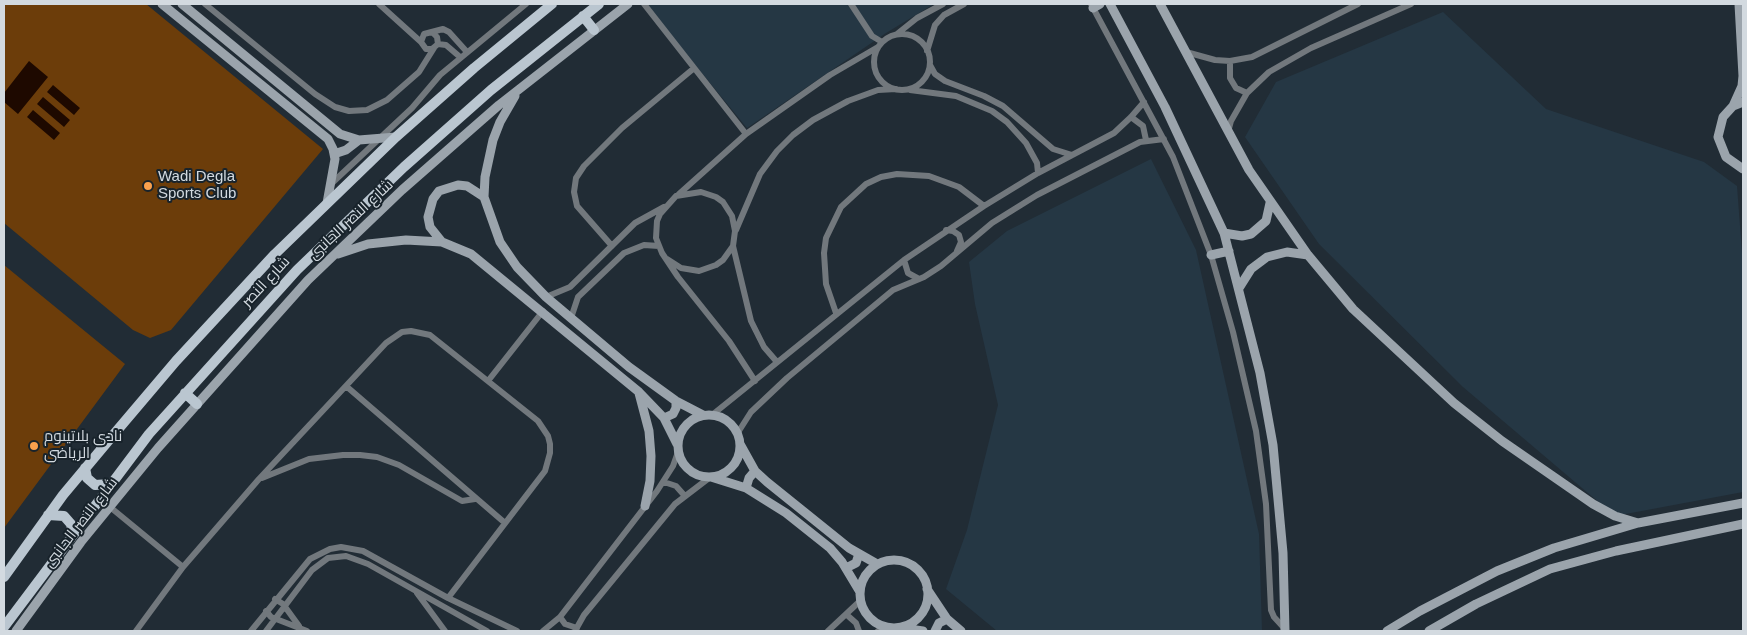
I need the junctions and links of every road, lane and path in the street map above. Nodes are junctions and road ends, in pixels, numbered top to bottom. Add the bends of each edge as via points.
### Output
1 (162, 4) edge
2 (182, 4) edge
3 (205, 4) edge
4 (379, 4) edge
5 (526, 4) edge
6 (552, 4) edge
7 (599, 4) edge
8 (628, 4) edge
9 (644, 4) edge
10 (851, 4) edge
11 (943, 4) edge
12 (964, 4) edge
13 (1110, 4) edge
14 (1160, 4) edge
15 (1358, 4) edge
16 (1411, 4) edge
17 (1739, 4) edge
18 (1095, 5) edge
19 (583, 16) junction
20 (594, 30) junction
21 (413, 33) junction
22 (434, 33) junction
23 (424, 34) junction
24 (898, 34) junction
25 (421, 42) junction
26 (880, 44) junction
27 (436, 46) junction
28 (426, 49) junction
29 (927, 50) junction
30 (466, 52) junction
31 (1186, 52) junction
32 (428, 58) junction
33 (460, 58) junction
34 (1230, 61) junction
35 (930, 66) junction
36 (694, 69) junction
37 (520, 90) junction
38 (896, 90) junction
39 (906, 90) junction
40 (1247, 93) junction
41 (1144, 102) junction
42 (1743, 102) edge
43 (1733, 106) junction
44 (1132, 117) junction
45 (746, 134) junction
46 (1228, 134) junction
47 (396, 138) junction
48 (379, 139) junction
49 (1164, 139) junction
50 (359, 140) junction
51 (1146, 140) junction
52 (334, 154) junction
53 (1072, 155) junction
54 (1743, 169) edge
55 (1038, 173) junction
56 (330, 184) junction
57 (676, 196) junction
58 (484, 197) junction
59 (327, 203) junction
60 (1270, 203) junction
61 (984, 206) junction
62 (664, 207) junction
63 (946, 230) junction
64 (735, 231) junction
65 (1224, 232) junction
66 (442, 242) junction
67 (612, 246) junction
68 (659, 246) junction
69 (732, 246) junction
70 (1229, 251) junction
71 (957, 252) junction
72 (1211, 255) junction
73 (1308, 255) junction
74 (331, 258) junction
75 (667, 258) junction
76 (904, 260) junction
77 (920, 279) junction
78 (1238, 288) junction
79 (546, 297) junction
80 (543, 311) junction
81 (836, 313) junction
82 (571, 318) junction
83 (777, 362) junction
84 (488, 381) junction
85 (755, 381) junction
86 (346, 386) junction
87 (639, 392) junction
88 (185, 393) junction
89 (676, 401) junction
90 (197, 404) junction
91 (708, 415) junction
92 (664, 418) junction
93 (738, 438) junction
94 (678, 448) junction
95 (85, 468) junction
96 (755, 471) junction
97 (710, 477) junction
98 (259, 479) junction
99 (664, 482) junction
100 (110, 484) junction
101 (746, 488) junction
102 (684, 495) junction
103 (475, 499) junction
104 (1743, 503) edge
105 (110, 506) junction
106 (645, 506) junction
107 (48, 514) junction
108 (505, 523) junction
109 (1638, 523) junction
110 (1743, 524) edge
111 (73, 534) junction
112 (859, 554) junction
113 (877, 564) junction
114 (183, 567) junction
115 (846, 568) junction
116 (4, 577) edge
117 (928, 589) junction
118 (415, 590) junction
119 (860, 596) junction
120 (448, 598) junction
121 (275, 599) junction
122 (284, 606) junction
123 (266, 611) junction
124 (847, 615) junction
125 (560, 617) junction
126 (276, 618) junction
127 (947, 618) junction
128 (4, 627) edge
129 (300, 627) junction
130 (900, 628) junction
131 (883, 629) edge
132 (508, 630) edge
133 (576, 630) edge
134 (1285, 630) edge
135 (9, 631) edge
136 (16, 631) edge
137 (136, 631) edge
138 (251, 631) edge
139 (266, 631) edge
140 (307, 631) edge
141 (445, 631) edge
142 (486, 631) edge
143 (516, 631) edge
144 (543, 631) edge
145 (828, 631) edge
146 (859, 631) edge
147 (924, 631) edge
148 (935, 631) edge
149 (960, 631) edge
150 (1387, 631) edge
151 (1428, 631) edge

1 - 52 street via 328,140
2 - 50 street via 335,130
3 - 32 street via 316,94 349,111 366,110 387,100 419,72
4 - 21 street
5 - 30 street
6 - 47 main road, شارع النصر
7 - 19 main road, شارع النصر
8 - 20 street, شارع النصر الجانبى
9 - 36 street
10 - 26 street
11 - 24 street via 917,18
12 - 29 street via 944,15 935,25
13 - 65 street via 1165,107
14 - 31 street
15 - 34 street via 1259,54
16 - 40 street via 1282,63
17 - 43 street via 1743,76
18 - 41 street
19 - 20 main road
19 - 88 main road, شارع النصر via 491,90 404,167 297,270
20 - 37 street, شارع النصر الجانبى
21 - 23 street
21 - 25 street
22 - 23 street
22 - 27 street
22 - 30 street via 440,29 448,30
23 - 25 street
24 - 26 street
24 - 29 street via 917,39
25 - 28 street
26 - 38 street via 874,57 876,73 882,82
26 - 45 street
27 - 28 street
27 - 32 street
27 - 33 street via 446,46
28 - 32 street
29 - 35 street
30 - 33 street
31 - 34 street
31 - 46 street
33 - 48 street via 440,74 412,108
34 - 40 street via 1230,78 1236,88
35 - 39 street via 924,80
35 - 53 street via 945,81 1003,106 1053,149
36 - 45 street
36 - 67 street via 622,128 576,178 577,206
37 - 58 street via 493,140
37 - 74 street, شارع النصر الجانبى via 410,184
38 - 39 street
38 - 64 street via 878,90 848,101 793,135 776,151 760,174
39 - 55 street via 956,96 992,111 1026,143 1037,163
40 - 46 street
41 - 44 street
41 - 49 street
42 - 43 street
43 - 54 street via 1720,123 1719,144 1731,162
44 - 51 street via 1143,126
44 - 53 street via 1106,137
45 - 57 street
46 - 60 street
47 - 48 street
47 - 59 main road, شارع النصر
48 - 50 street
48 - 56 street
49 - 51 street
49 - 72 street via 1182,176
50 - 52 street
51 - 71 street via 1013,209
52 - 56 street
53 - 55 street
55 - 61 street
56 - 59 street
57 - 62 street
57 - 64 street via 701,192 716,197 728,208
58 - 66 street via 468,186 458,185 439,192 433,199 428,218 430,227
58 - 79 street via 493,227 507,253
59 - 95 main road, شارع النصر via 176,361
60 - 65 street via 1266,222 1251,234 1232,236
60 - 73 street
61 - 63 street
61 - 81 street via 959,187 929,176 897,174 866,184 841,207 826,238 826,284
62 - 67 street via 642,218
62 - 68 street via 657,222
63 - 71 street via 959,235
63 - 76 street
64 - 69 street
65 - 70 street
66 - 74 street via 386,241
66 - 80 street via 480,260
67 - 79 street via 570,287
68 - 75 street
68 - 82 street via 644,245 624,253 578,296
69 - 75 street via 716,266 699,271 682,268
69 - 83 street via 751,321 759,339
70 - 72 street
70 - 78 street
71 - 77 street
72 - 134 street via 1256,431 1266,504 1271,610
73 - 78 street via 1288,252 1268,257 1251,269
73 - 109 street via 1354,309 1454,403 1570,490 1604,511
74 - 90 street, شارع النصر الجانبى
75 - 85 street
76 - 77 street via 908,272
76 - 81 street
77 - 93 street via 893,290 829,342 751,412
78 - 134 street via 1260,373 1273,445 1283,553
79 - 82 street
80 - 84 street
80 - 87 street
81 - 83 street
82 - 89 street
83 - 85 street
84 - 86 street via 430,335 411,331 393,336
84 - 108 street via 538,421 550,444 545,470
85 - 91 street
86 - 98 street
86 - 103 street
87 - 92 street
87 - 106 street via 648,424 651,456
88 - 90 main road
88 - 100 main road, شارع النصر
89 - 91 street
89 - 92 street via 673,414
90 - 105 street, شارع النصر الجانبى
91 - 93 street via 730,423
91 - 94 street via 688,422 679,436
92 - 94 street
93 - 96 street
93 - 97 street via 738,456 730,469
94 - 97 street via 681,460 692,473
94 - 99 street
95 - 100 main road via 91,482 100,486
95 - 107 main road, شارع النصر
96 - 101 street
96 - 112 street
97 - 101 street
97 - 102 street
98 - 103 street via 308,459 360,455 399,465 462,500
98 - 114 street
99 - 102 street via 676,486
99 - 106 street
100 - 111 main road, شارع النصر
101 - 115 street via 774,504 817,537
102 - 133 street
103 - 108 street
104 - 109 street
105 - 114 street
105 - 136 street, شارع النصر الجانبى
106 - 125 street
107 - 111 main road via 64,516 71,524
107 - 116 main road, شارع النصر
108 - 120 street
109 - 150 street via 1563,545 1497,571
110 - 151 street via 1616,551 1550,569
111 - 128 main road, شارع النصر
112 - 113 street
112 - 115 street via 856,563
113 - 117 street via 888,560 909,563 922,574
113 - 119 street via 865,575
114 - 137 street
115 - 119 street
117 - 127 street
117 - 130 street via 927,602 921,614
118 - 122 street via 355,558 337,556 312,570
118 - 141 street
118 - 142 street
119 - 124 street
119 - 131 street via 870,618
120 - 121 street via 363,551 341,547 330,548 310,559
120 - 132 street
121 - 122 street
121 - 123 street
122 - 126 street
122 - 129 street
123 - 126 street
123 - 138 street
124 - 145 street
124 - 146 street
125 - 133 street
125 - 144 street
126 - 129 street
126 - 139 street
127 - 148 street
127 - 149 street
128 - 135 main road
129 - 140 street
130 - 131 street
130 - 147 street
132 - 143 street

